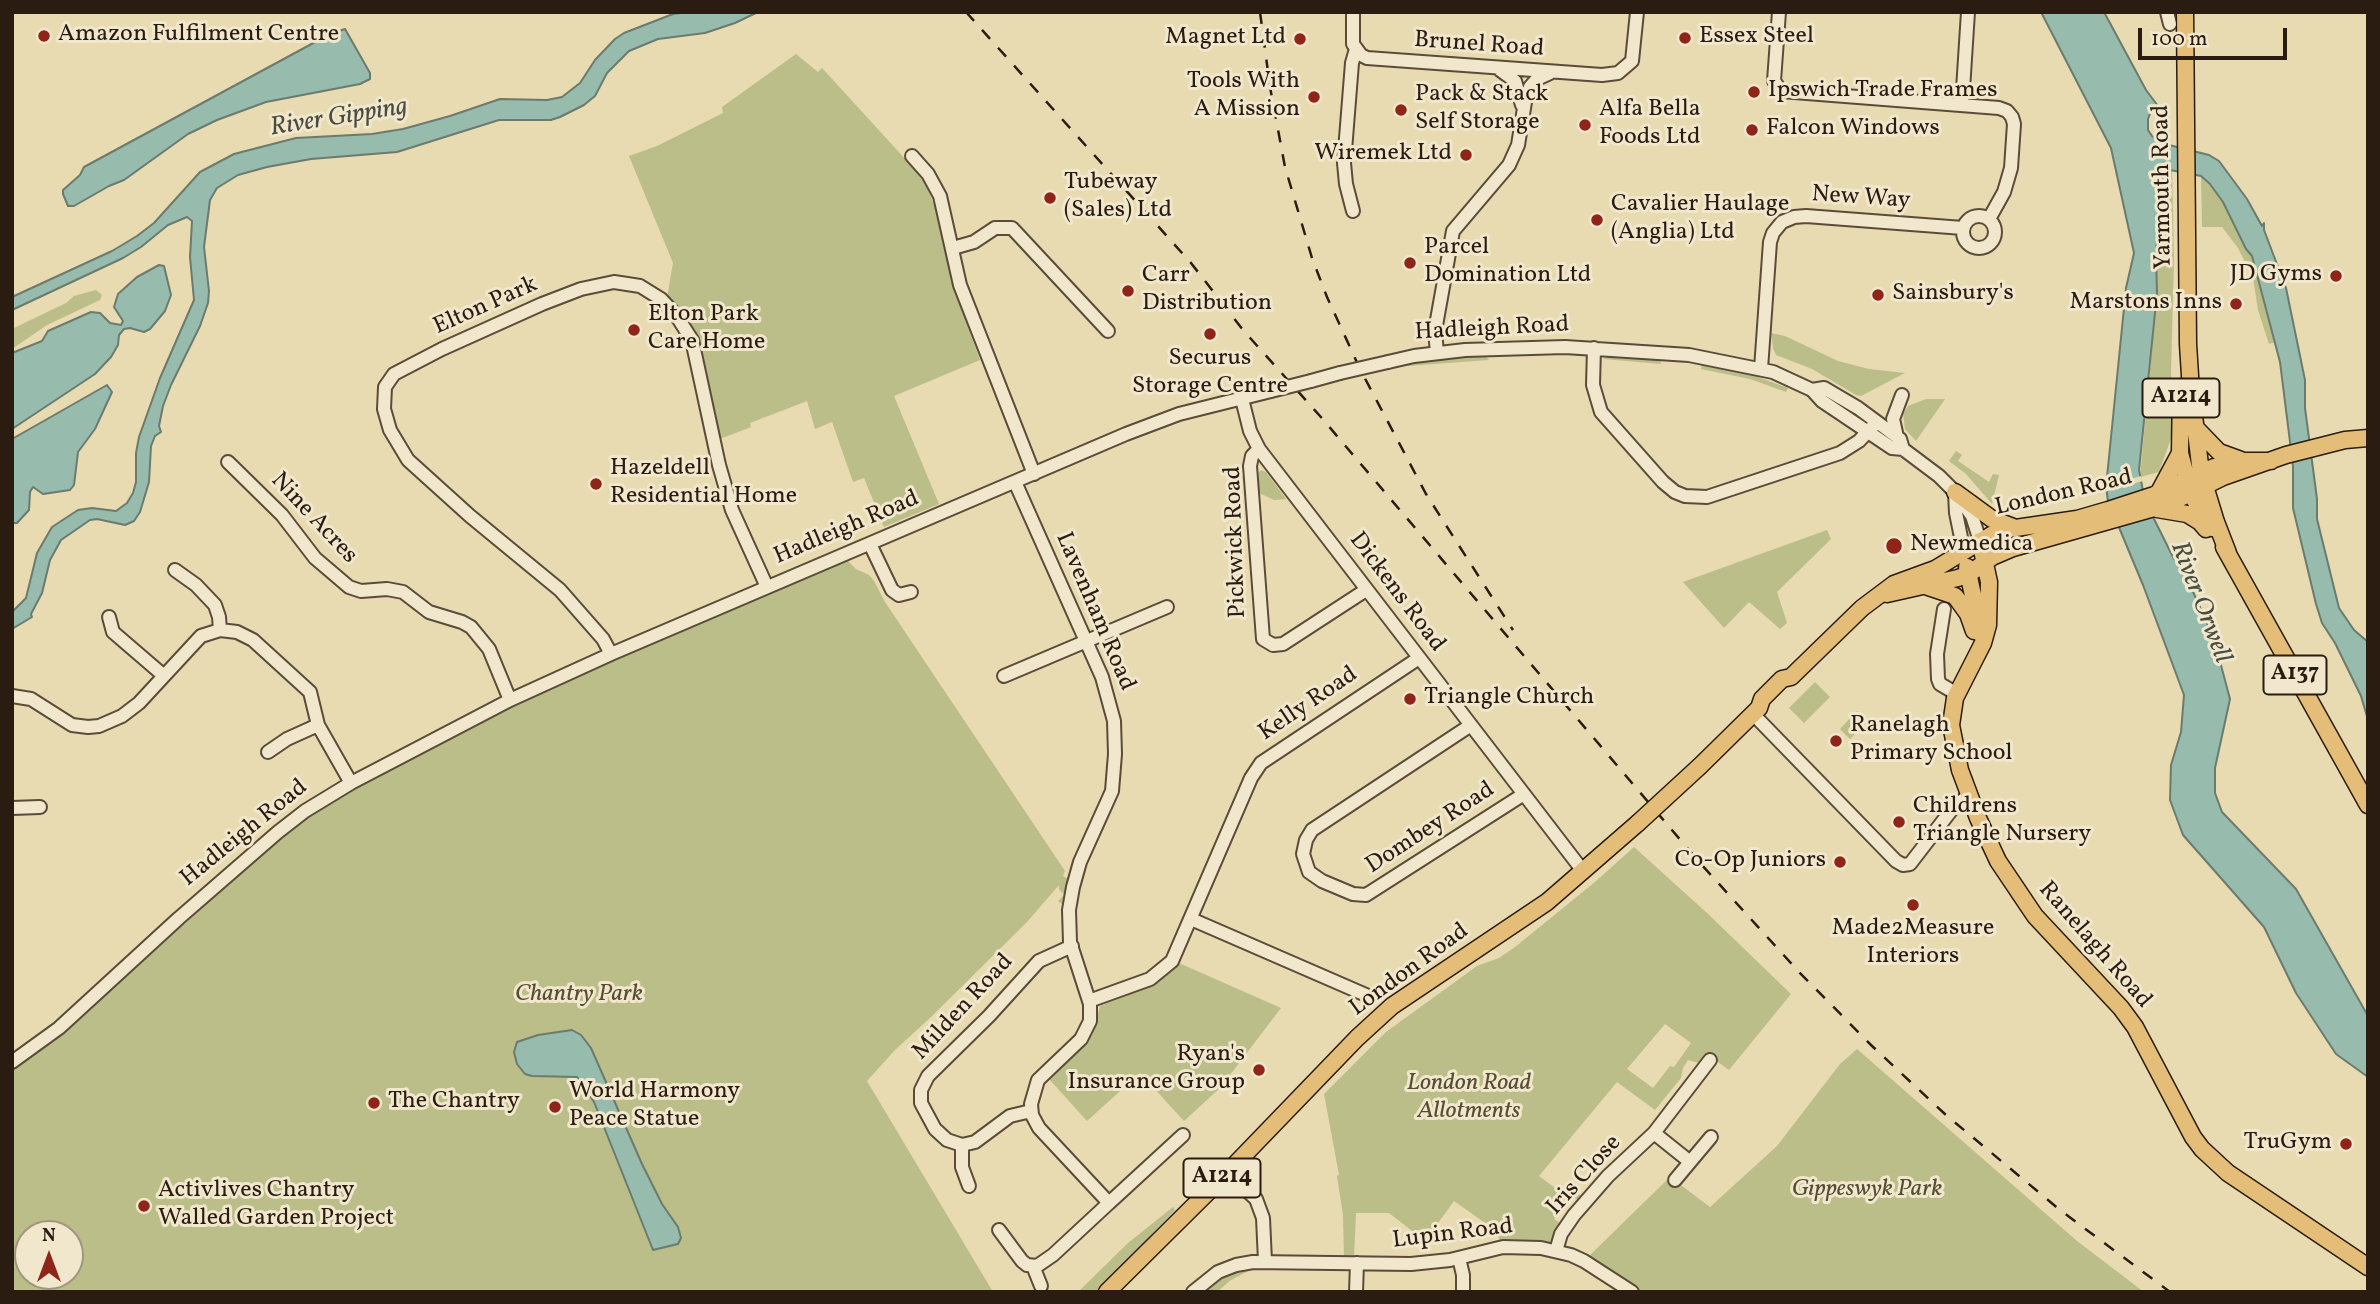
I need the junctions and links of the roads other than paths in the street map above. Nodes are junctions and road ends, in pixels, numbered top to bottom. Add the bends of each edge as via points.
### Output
1 (1353, 12) edge
2 (1637, 12) edge
3 (1779, 12) edge
4 (1968, 12) edge
5 (2185, 12) edge
6 (1356, 49) junction
7 (1490, 67) junction
8 (1561, 72) junction
9 (1962, 105) junction
10 (1523, 113) junction
11 (912, 156) dead end
12 (1353, 211) dead end
13 (1989, 219) junction
14 (1963, 228) junction
15 (953, 248) junction
16 (1108, 331) dead end
17 (2188, 344) junction
18 (1594, 348) junction
19 (1437, 353) junction
20 (1760, 369) junction
21 (1902, 394) dead end
22 (1242, 399) junction
23 (1868, 423) junction
24 (2193, 425) junction
25 (2366, 436) edge
26 (1900, 444) junction
27 (1259, 449) junction
28 (2180, 453) junction
29 (2278, 458) junction
30 (2245, 461) junction
31 (228, 462) dead end
32 (1034, 474) junction
33 (1015, 482) junction
34 (2196, 484) junction
35 (1955, 492) junction
36 (2152, 500) junction
37 (2109, 516) junction
38 (2013, 527) junction
39 (1980, 541) junction
40 (870, 544) junction
41 (1964, 552) junction
42 (2228, 553) junction
43 (1986, 562) junction
44 (175, 570) dead end
45 (1969, 574) junction
46 (767, 587) junction
47 (1926, 587) junction
48 (1366, 590) junction
49 (911, 592) dead end
50 (1878, 597) junction
51 (1167, 607) dead end
52 (1944, 609) dead end
53 (109, 617) dead end
54 (220, 630) junction
55 (1086, 641) junction
56 (1980, 645) junction
57 (611, 654) junction
58 (1419, 658) junction
59 (163, 675) junction
60 (1004, 676) dead end
61 (1957, 694) junction
62 (12, 696) edge
63 (510, 700) junction
64 (1756, 711) junction
65 (318, 725) junction
66 (1471, 725) junction
67 (268, 752) dead end
68 (351, 783) junction
69 (1524, 794) junction
70 (1969, 795) junction
71 (2368, 805) edge
72 (40, 807) dead end
73 (12, 808) edge
74 (1583, 871) junction
75 (1191, 919) junction
76 (1072, 946) junction
77 (1366, 995) dead end
78 (1089, 1000) junction
79 (1710, 1060) dead end
80 (12, 1062) edge
81 (1031, 1111) junction
82 (1654, 1133) junction
83 (1183, 1135) dead end
84 (1711, 1137) dead end
85 (962, 1145) junction
86 (1689, 1161) junction
87 (1675, 1180) dead end
88 (969, 1186) dead end
89 (1243, 1187) dead end
90 (1109, 1203) junction
91 (994, 1250) dead end
92 (1556, 1251) junction
93 (1459, 1258) junction
94 (1265, 1261) junction
95 (1357, 1263) junction
96 (1033, 1266) junction
97 (2368, 1267) edge
98 (1041, 1286) dead end
99 (1107, 1292) edge
100 (1193, 1292) edge
101 (1356, 1292) edge
102 (1463, 1292) edge
103 (1632, 1292) edge

1 - 6 street
2 - 8 street, Brunel Road via 1632,61 1618,73
3 - 9 street via 1774,81 1779,89
4 - 9 street
5 - 17 main road, Yarmouth Road / A1214
6 - 7 street, Brunel Road via 1376,60
6 - 12 street via 1344,163
7 - 8 street, Brunel Road
7 - 10 street via 1515,81
8 - 10 street via 1533,83
9 - 13 street via 2003,109 2013,120 2010,175
10 - 19 street via 1509,165 1450,238
11 - 15 street via 940,196
13 - 14 street, New Way via 1972,218
13 - 14 street via 1996,236 1983,249 1969,245
14 - 20 street, New Way via 1806,216 1782,222 1770,242
15 - 16 street via 974,242 995,228 1012,228
15 - 32 street via 968,306
17 - 24 main road, Yarmouth Road / A1214
17 - 28 main road, A1214 via 2181,355
18 - 19 street, Hadleigh Road
18 - 20 street, Hadleigh Road via 1676,354
18 - 23 street via 1593,385 1601,412 1680,495 1700,498 1719,494 1840,453
19 - 22 street, Hadleigh Road, bridge
20 - 23 street, Hadleigh Road via 1812,390 1824,388
21 - 26 street via 1893,419
22 - 27 street, Dickens Road
22 - 32 street, Hadleigh Road via 1160,420
23 - 26 street, Hadleigh Road
24 - 30 main road via 2219,452
24 - 34 main road, Yarmouth Road / A1214
25 - 29 main road, London Road
26 - 35 street, Hadleigh Road
27 - 48 street, Dickens Road
27 - 48 street, Pickwick Road via 1250,466 1263,639 1283,644
28 - 34 main road, A1214
28 - 36 main road
29 - 30 main road, London Road
29 - 34 main road, London Road
30 - 34 main road, London Road via 2214,467
31 - 63 street, Nine Acres via 282,515 315,558 349,587 403,592 429,612 478,632
32 - 33 street, Hadleigh Road
33 - 40 street, Hadleigh Road
33 - 55 street, Lavenham Road
34 - 36 main road, London Road
34 - 42 main road, A137
35 - 38 main road via 1992,519
35 - 39 street, Hadleigh Road via 1974,520
35 - 41 street
36 - 37 main road, London Road
36 - 42 main road via 2194,518
37 - 38 main road, London Road
37 - 43 main road, London Road via 2013,548
38 - 39 main road, London Road
39 - 41 main road, London Road
39 - 43 main road, Hadleigh Road
40 - 46 street, Hadleigh Road
40 - 49 street via 892,590 899,595
41 - 45 main road
41 - 50 main road, London Road via 1894,584
42 - 71 main road, A137
43 - 45 main road, London Road
43 - 56 main road, Ranelagh Road via 1990,614
44 - 54 street via 215,605
45 - 47 main road, London Road
45 - 56 main road via 1980,621
46 - 57 street, Hadleigh Road
46 - 57 street, Elton Park via 732,510 692,340 661,299 640,286 614,282 581,289 394,374 385,387 384,409 390,430 408,460 560,590
47 - 50 main road, London Road
47 - 56 main road via 1955,596
48 - 58 street, Dickens Road
50 - 64 main road, London Road via 1791,677 1789,687 1775,702
51 - 55 street
52 - 61 street via 1938,679
53 - 59 street via 113,632
54 - 59 street via 201,636
54 - 65 street via 246,635 304,686 313,700
55 - 60 street
55 - 76 street, Lavenham Road via 1112,712 1114,774 1108,804 1073,887
56 - 61 main road, Ranelagh Road
57 - 63 street, Hadleigh Road
58 - 66 street, Dickens Road
58 - 75 street, Kelly Road via 1261,763
59 - 62 street via 128,712 93,727 72,725 25,696
61 - 70 main road, Ranelagh Road via 1952,736
63 - 68 street, Hadleigh Road
64 - 70 street via 1903,865 1910,864 1953,808
64 - 74 main road, London Road / A1214, bridge
65 - 67 street
65 - 68 street
66 - 69 street, Dickens Road
66 - 69 street, Dombey Road via 1312,830 1304,843 1303,858 1309,872 1353,894 1368,894
68 - 80 street, Hadleigh Road via 278,832 59,1028
69 - 74 street, Dickens Road
70 - 97 main road, Ranelagh Road via 2010,882 2135,1027 2202,1149 2228,1173
72 - 73 street
74 - 99 main road, London Road / A1214 via 1535,911 1392,1006
75 - 77 street
75 - 78 street, Kelly Road via 1175,956 1159,974
76 - 78 street, Lavenham Road
76 - 85 street, Milden Road via 1039,961 925,1079 920,1097 925,1112 942,1137
78 - 81 street, Lavenham Road via 1091,1018 1086,1033 1038,1080
79 - 82 street, Iris Close
81 - 85 street via 1013,1115 975,1142
81 - 90 street via 1042,1131
82 - 86 street, Iris Close
82 - 92 street, Iris Close via 1589,1197 1565,1227
83 - 90 street
84 - 86 street
85 - 88 street via 962,1167
86 - 87 street
89 - 94 street via 1256,1199 1262,1218
90 - 96 street via 1053,1255
91 - 96 street via 1002,1235 1022,1261
92 - 93 street, Lupin Road via 1503,1247
92 - 103 street, Lupin Road via 1584,1261
93 - 95 street, Lupin Road via 1411,1264
93 - 102 street
94 - 95 street, Lupin Road
94 - 100 street, Lupin Road via 1230,1267
95 - 101 street
96 - 98 street

